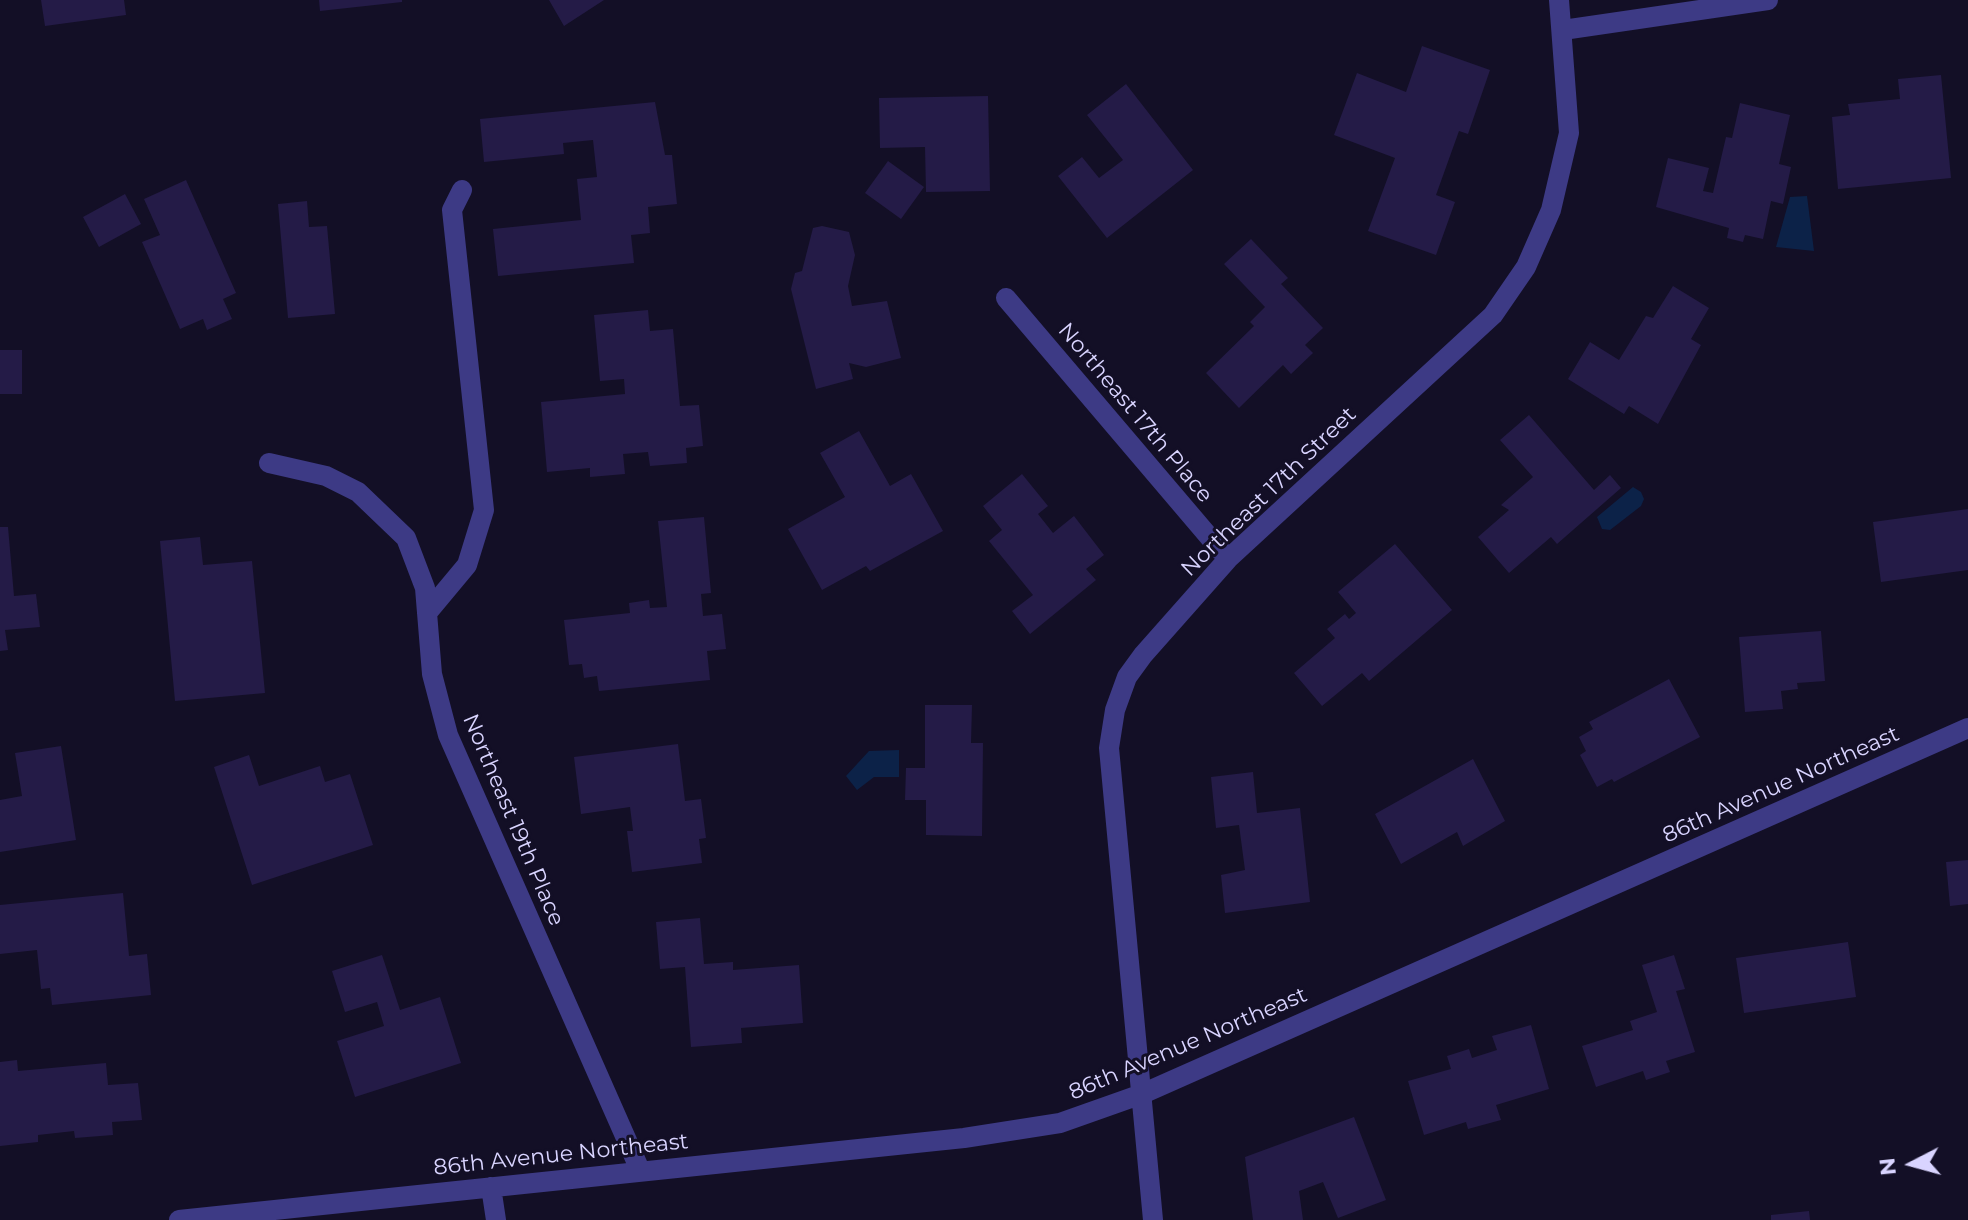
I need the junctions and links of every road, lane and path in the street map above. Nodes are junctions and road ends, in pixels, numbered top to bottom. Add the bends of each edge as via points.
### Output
1 (1559, 0) edge
2 (1768, 0) edge
3 (1563, 30) junction
4 (462, 190) dead end
5 (1006, 298) dead end
6 (269, 463) dead end
7 (1228, 559) junction
8 (427, 613) junction
9 (1968, 728) edge
10 (1142, 1094) junction
11 (640, 1170) junction
12 (491, 1187) junction
13 (179, 1220) edge
14 (496, 1220) edge
15 (1153, 1220) edge

1 - 3 street, Northeast 17th Street
2 - 3 street
3 - 7 street, Northeast 17th Street via 1569,133 1551,210 1526,267 1493,315
4 - 8 street via 452,210 484,510 467,565
5 - 7 street, Northeast 17th Place
6 - 8 street, Northeast 19th Place via 326,476 358,492 406,538 425,588
7 - 10 street, Northeast 17th Street via 1127,677 1111,735
8 - 11 street, Northeast 19th Place via 432,674 448,735
9 - 10 street, 86th Avenue Northeast
10 - 11 street, 86th Avenue Northeast via 1060,1123 964,1138
10 - 15 street, Northeast 17th Street
11 - 12 street, 86th Avenue Northeast
12 - 13 street, 86th Avenue Northeast
12 - 14 street

